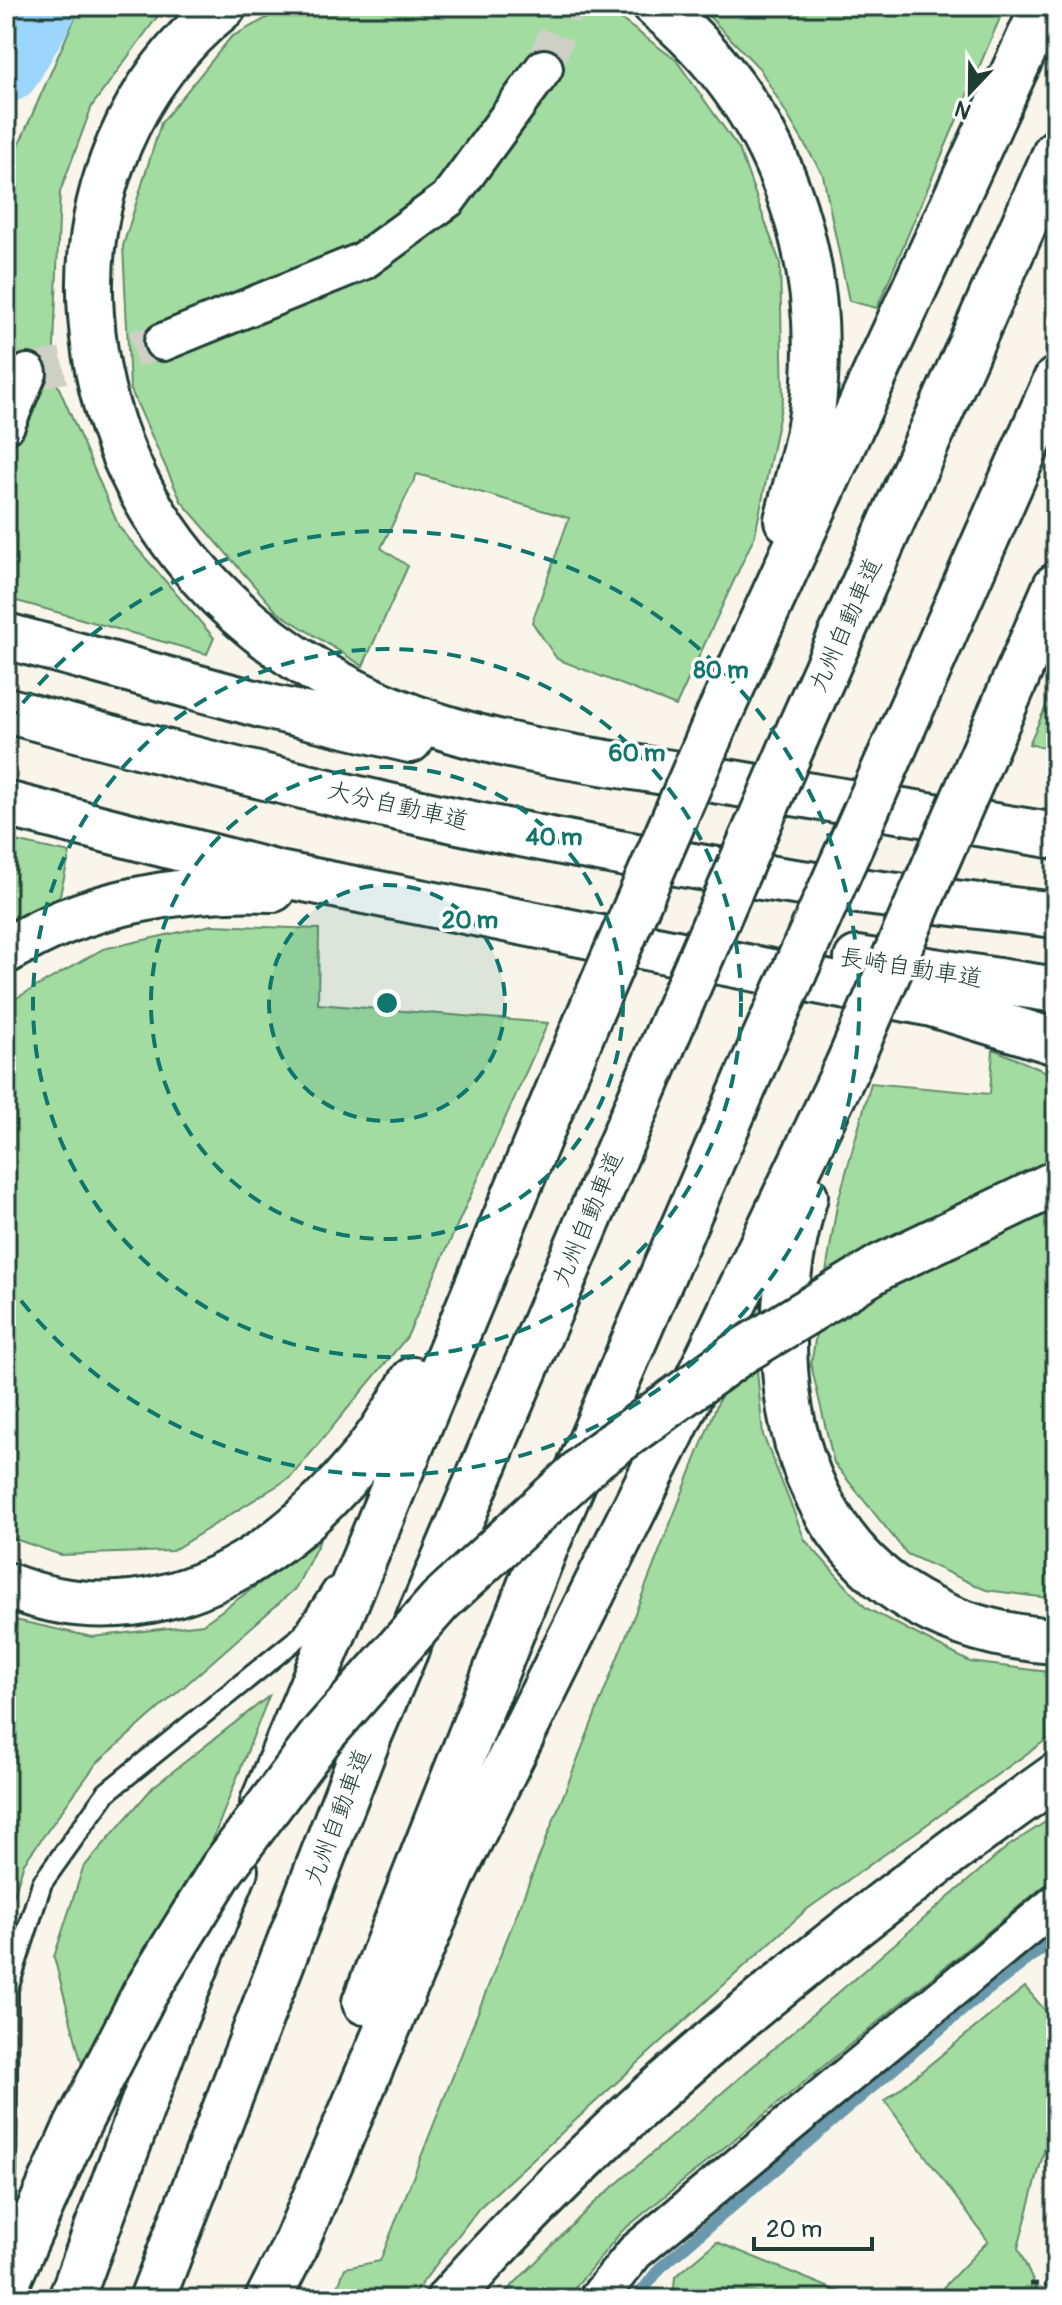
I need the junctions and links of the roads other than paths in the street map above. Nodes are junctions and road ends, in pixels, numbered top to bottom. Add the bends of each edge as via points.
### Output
1 (224, 6) edge
2 (656, 6) edge
3 (1044, 6) edge
4 (544, 68) tunnel mouth
5 (1056, 152) edge
6 (163, 342) tunnel mouth
7 (28, 373) dead end
8 (1056, 380) edge
9 (6, 425) edge
10 (1056, 586) edge
11 (1056, 607) edge
12 (6, 636) edge
13 (6, 710) edge
14 (719, 715) junction
15 (978, 766) junction
16 (561, 770) junction
17 (6, 777) edge
18 (850, 803) junction
19 (6, 804) edge
20 (1056, 826) edge
21 (1056, 836) edge
22 (1056, 843) edge
23 (373, 893) junction
24 (562, 910) junction
25 (1056, 915) edge
26 (6, 951) edge
27 (1048, 989) edge
28 (590, 1014) junction
29 (1056, 1042) edge
30 (848, 1065) junction
31 (1056, 1183) edge
32 (376, 1524) junction
33 (6, 1585) edge
34 (1056, 1641) edge
35 (1056, 1776) edge
36 (1056, 1903) edge
37 (6, 2177) edge
38 (6, 2285) edge
39 (71, 2299) edge
40 (152, 2299) edge
41 (250, 2299) edge
42 (268, 2299) edge
43 (449, 2299) edge
44 (597, 2299) edge

1 - 18 highway via 162,66 135,107 115,151 92,241 92,339 103,389 139,487 176,547 241,618 286,654 390,709 450,730 564,755
2 - 14 highway via 727,76 762,129 787,181 805,238 813,293 812,414 799,475
3 - 14 highway
4 - 6 street via 448,199 363,261
5 - 40 highway, 九州自動車道, bridge via 800,728 369,1736
7 - 9 street
8 - 41 highway, bridge via 761,1047 462,1750
10 - 15 highway
11 - 15 highway
12 - 16 highway via 265,706
13 - 25 highway, 大分自動車道 via 437,815 793,882
14 - 28 highway, bridge
15 - 30 highway, bridge
16 - 18 highway
16 - 22 highway via 844,817
17 - 24 highway via 338,862
18 - 20 highway
18 - 21 highway
19 - 23 highway
23 - 24 highway
23 - 26 highway via 189,891 70,920
23 - 29 highway via 932,1004
24 - 27 highway, 長崎自動車道
28 - 32 highway
28 - 33 highway via 395,1412 351,1474 311,1517 263,1555 166,1597 68,1602
30 - 34 highway via 802,1207 784,1313 783,1372 804,1467 852,1549 886,1582 965,1626 1009,1638
30 - 42 highway via 454,1872
31 - 38 highway, bridge via 882,1266 741,1352 596,1457 440,1601 323,1734 214,1881 137,2009 74,2132
32 - 37 lane via 303,1634 107,1792 42,1883 8,1989
32 - 39 highway via 175,2018
35 - 43 highway via 955,1848 718,2034 611,2129
36 - 44 street via 635,2252

